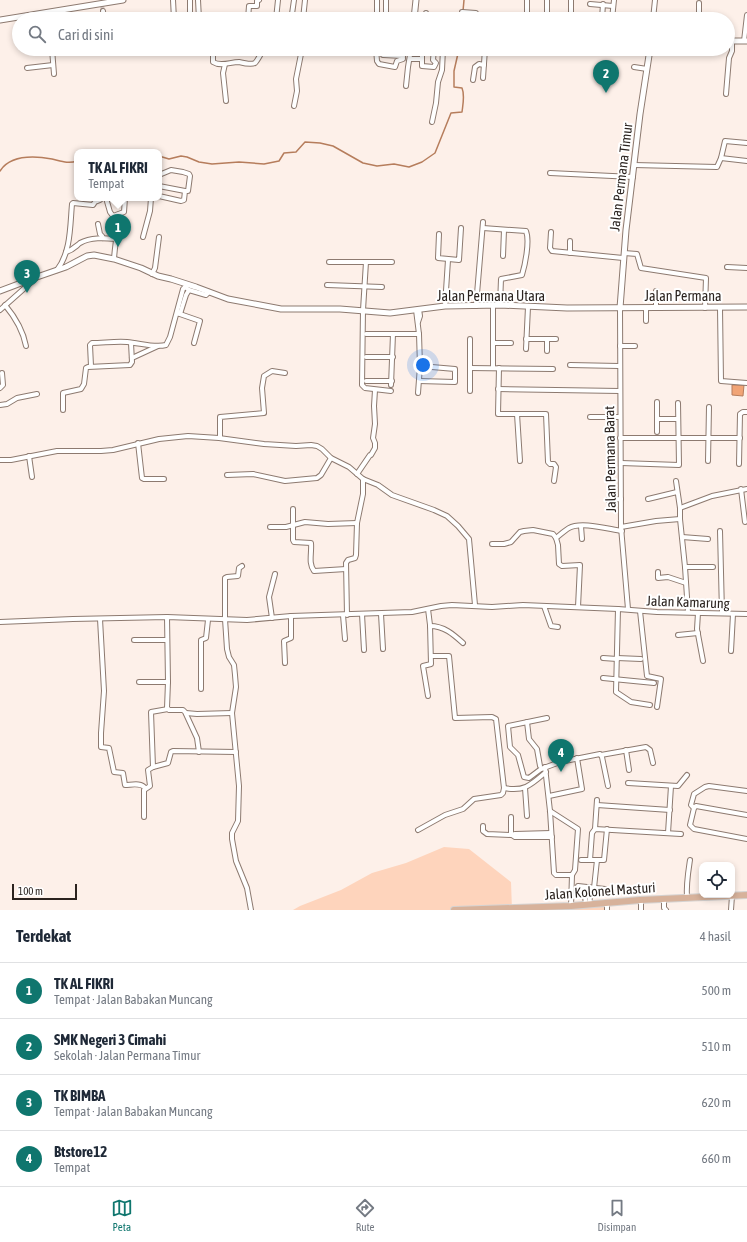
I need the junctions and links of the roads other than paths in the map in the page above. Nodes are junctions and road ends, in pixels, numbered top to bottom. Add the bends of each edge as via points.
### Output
1 (123, 0) edge
2 (173, 0) edge
3 (190, 0) edge
4 (198, 0) edge
5 (259, 0) edge
6 (278, 0) edge
7 (294, 0) edge
8 (305, 0) edge
9 (377, 0) edge
10 (386, 0) edge
11 (416, 0) edge
12 (527, 0) edge
13 (547, 0) edge
14 (571, 0) edge
15 (614, 0) edge
16 (655, 0) edge
17 (115, 1) edge
18 (590, 4) dead end
19 (603, 4) junction
20 (701, 5) dead end
21 (613, 6) junction
22 (102, 7) junction
23 (70, 12) edge
24 (103, 12) tunnel mouth
25 (174, 12) edge
26 (190, 12) edge
27 (199, 12) edge
28 (249, 12) edge
29 (277, 12) edge
30 (292, 12) edge
31 (304, 12) edge
32 (377, 12) edge
33 (386, 12) edge
34 (415, 12) edge
35 (527, 12) edge
36 (547, 12) edge
37 (570, 12) edge
38 (602, 12) edge
39 (613, 12) edge
40 (654, 12) edge
41 (700, 12) edge
42 (747, 15) edge
43 (12, 19) edge
44 (0, 20) edge
45 (745, 41) edge
46 (52, 56) edge
47 (213, 56) edge
48 (260, 56) edge
49 (301, 56) edge
50 (377, 56) edge
51 (383, 56) edge
52 (403, 56) joint
53 (421, 56) edge
54 (433, 56) edge
55 (443, 56) edge
56 (485, 56) edge
57 (649, 56) edge
58 (730, 56) edge
59 (410, 58) joint
60 (421, 59) junction
61 (224, 64) junction
62 (53, 65) junction
63 (484, 65) junction
64 (634, 67) dead end
65 (27, 68) dead end
66 (647, 69) junction
67 (54, 74) dead end
68 (483, 78) dead end
69 (473, 80) dead end
70 (406, 86) dead end
71 (726, 94) dead end
72 (226, 102) dead end
73 (294, 106) dead end
74 (432, 122) dead end
75 (747, 143) edge
76 (721, 158) junction
77 (747, 161) edge
78 (634, 165) junction
79 (550, 173) dead end
80 (162, 174) edge
81 (632, 177) junction
82 (162, 187) edge
83 (185, 191) junction
84 (162, 197) edge
85 (98, 201) edge
86 (107, 201) edge
87 (125, 201) edge
88 (151, 201) edge
89 (120, 214) junction
90 (483, 222) dead end
91 (98, 224) dead end
92 (461, 228) dead end
93 (483, 228) junction
94 (504, 230) junction
95 (551, 232) dead end
96 (440, 234) dead end
97 (143, 236) dead end
98 (159, 237) dead end
99 (103, 238) junction
100 (116, 239) junction
101 (570, 241) dead end
102 (66, 252) junction
103 (570, 253) junction
104 (624, 255) junction
105 (503, 256) dead end
106 (114, 259) junction
107 (448, 260) junction
108 (329, 262) dead end
109 (366, 262) junction
110 (392, 262) dead end
111 (727, 267) dead end
112 (747, 268) edge
113 (57, 271) junction
114 (152, 274) junction
115 (38, 276) junction
116 (327, 286) dead end
117 (365, 287) junction
118 (382, 287) dead end
119 (656, 291) dead end
120 (0, 292) edge
121 (209, 292) junction
122 (5, 305) junction
123 (445, 306) junction
124 (476, 306) junction
125 (493, 306) junction
126 (500, 306) junction
127 (528, 307) junction
128 (747, 307) edge
129 (620, 308) junction
130 (646, 308) junction
131 (656, 308) junction
132 (705, 308) junction
133 (720, 308) junction
134 (0, 310) edge
135 (363, 310) junction
136 (417, 310) junction
137 (178, 313) junction
138 (646, 321) dead end
139 (366, 334) dead end
140 (393, 334) junction
141 (419, 334) junction
142 (470, 339) dead end
143 (526, 339) junction
144 (547, 339) junction
145 (556, 339) dead end
146 (131, 343) junction
147 (194, 343) dead end
148 (493, 343) junction
149 (511, 343) dead end
150 (26, 346) dead end
151 (158, 346) junction
152 (620, 346) junction
153 (635, 346) dead end
154 (526, 349) dead end
155 (547, 351) dead end
156 (366, 357) dead end
157 (132, 358) junction
158 (393, 358) junction
159 (570, 365) dead end
160 (90, 366) junction
161 (420, 366) junction
162 (619, 366) junction
163 (470, 368) junction
164 (493, 368) junction
165 (499, 368) junction
166 (553, 369) dead end
167 (2, 372) dead end
168 (285, 373) dead end
169 (366, 381) dead end
170 (419, 381) junction
171 (747, 383) edge
172 (0, 388) edge
173 (498, 389) junction
174 (376, 390) junction
175 (391, 391) dead end
176 (620, 391) junction
177 (470, 392) dead end
178 (418, 393) dead end
179 (37, 394) dead end
180 (657, 402) dead end
181 (678, 403) dead end
182 (0, 405) edge
183 (709, 407) dead end
184 (63, 410) dead end
185 (747, 412) edge
186 (517, 414) junction
187 (620, 417) junction
188 (590, 418) dead end
189 (657, 419) junction
190 (678, 419) junction
191 (657, 432) dead end
192 (220, 438) junction
193 (620, 438) junction
194 (708, 438) junction
195 (740, 438) junction
196 (678, 439) junction
197 (138, 443) junction
198 (29, 456) junction
199 (331, 458) junction
200 (0, 460) edge
201 (708, 461) dead end
202 (520, 462) dead end
203 (621, 463) junction
204 (739, 464) dead end
205 (357, 474) junction
206 (226, 475) dead end
207 (32, 477) dead end
208 (164, 479) dead end
209 (363, 479) junction
210 (554, 481) dead end
211 (676, 481) dead end
212 (741, 489) junction
213 (747, 489) edge
214 (677, 492) junction
215 (621, 499) junction
216 (648, 499) dead end
217 (608, 500) dead end
218 (680, 508) junction
219 (293, 509) dead end
220 (680, 519) junction
221 (745, 522) dead end
222 (356, 523) junction
223 (292, 525) junction
224 (581, 526) junction
225 (270, 527) dead end
226 (622, 529) junction
227 (720, 531) dead end
228 (682, 537) junction
229 (556, 538) junction
230 (708, 538) dead end
231 (582, 539) dead end
232 (492, 544) dead end
233 (242, 566) dead end
234 (685, 567) junction
235 (713, 567) dead end
236 (346, 569) junction
237 (658, 572) dead end
238 (275, 574) dead end
239 (686, 583) junction
240 (475, 605) junction
241 (544, 606) junction
242 (578, 607) junction
243 (428, 609) junction
244 (618, 609) junction
245 (628, 609) junction
246 (640, 611) junction
247 (688, 612) junction
248 (698, 613) junction
249 (722, 613) junction
250 (362, 614) junction
251 (381, 614) junction
252 (733, 614) junction
253 (747, 614) edge
254 (345, 615) junction
255 (291, 616) junction
256 (167, 617) junction
257 (272, 618) junction
258 (100, 619) junction
259 (226, 619) junction
260 (208, 620) junction
261 (0, 622) edge
262 (430, 626) junction
263 (558, 627) dead end
264 (698, 633) junction
265 (678, 635) dead end
266 (345, 639) dead end
267 (134, 640) dead end
268 (167, 640) junction
269 (463, 643) dead end
270 (384, 649) dead end
271 (364, 650) dead end
272 (731, 651) dead end
273 (431, 656) junction
274 (604, 658) dead end
275 (617, 658) junction
276 (641, 659) dead end
277 (703, 661) dead end
278 (285, 663) dead end
279 (603, 678) dead end
280 (616, 679) junction
281 (139, 682) dead end
282 (168, 682) junction
283 (654, 683) dead end
284 (201, 689) dead end
285 (428, 696) dead end
286 (650, 705) dead end
287 (657, 707) dead end
288 (168, 709) junction
289 (232, 713) junction
290 (186, 714) junction
291 (547, 718) dead end
292 (527, 722) junction
293 (626, 750) junction
294 (199, 752) junction
295 (236, 752) junction
296 (601, 755) junction
297 (577, 758) junction
298 (653, 763) dead end
299 (153, 766) junction
300 (544, 768) junction
301 (629, 770) dead end
302 (687, 775) dead end
303 (628, 782) dead end
304 (608, 786) dead end
305 (671, 786) junction
306 (145, 788) junction
307 (504, 788) junction
308 (525, 788) junction
309 (747, 791) edge
310 (549, 796) junction
311 (597, 800) dead end
312 (597, 806) junction
313 (694, 808) junction
314 (670, 810) junction
315 (550, 811) junction
316 (556, 814) junction
317 (527, 816) dead end
318 (747, 816) edge
319 (144, 817) dead end
320 (511, 817) dead end
321 (551, 819) junction
322 (483, 826) dead end
323 (596, 829) junction
324 (607, 829) junction
325 (418, 830) dead end
326 (668, 833) junction
327 (681, 834) dead end
328 (512, 835) junction
329 (552, 835) junction
330 (747, 839) edge
331 (581, 860) dead end
332 (590, 860) junction
333 (596, 860) junction
334 (690, 860) dead end
335 (572, 875) junction
336 (578, 886) dead end
337 (586, 887) junction
338 (594, 888) junction
339 (605, 888) dead end
340 (747, 895) edge
341 (735, 896) edge
342 (699, 897) edge
343 (686, 898) junction
344 (732, 898) edge
345 (666, 899) junction
346 (641, 900) junction
347 (588, 905) junction
348 (571, 906) junction
349 (607, 907) edge
350 (251, 910) edge
351 (454, 910) edge
352 (641, 910) edge
353 (666, 910) edge
354 (731, 910) edge

1 - 17 street
2 - 25 street
3 - 26 street
4 - 27 street
5 - 28 street via 257,6 249,6
6 - 29 street
7 - 30 street
8 - 31 street
9 - 32 street
10 - 33 street
11 - 34 street
12 - 35 street
13 - 36 street
14 - 37 street
15 - 21 street
16 - 40 street
17 - 22 street
18 - 19 street
19 - 21 street
19 - 38 street
20 - 41 street
21 - 39 street
22 - 23 street
22 - 24 street
42 - 45 street
43 - 44 street
46 - 62 street
47 - 61 street via 213,62
48 - 61 street via 252,64
49 - 73 street
50 - 52 street via 378,64 395,66 396,61 403,60
51 - 52 street
53 - 60 street
54 - 60 street via 435,66 422,66
55 - 74 street
56 - 63 street
57 - 66 street, Jalan Permana Timur
58 - 71 street
59 - 60 street
59 - 70 street
61 - 72 street via 222,73
62 - 65 street
62 - 67 street
63 - 68 street
63 - 69 street via 475,67
64 - 66 street
66 - 78 street, Jalan Permana Timur
75 - 76 street via 725,140
76 - 77 street
76 - 78 street via 717,167
78 - 81 street, Jalan Permana Timur
79 - 81 street
80 - 83 street via 171,170 189,174 188,191
81 - 104 street, Jalan Permana Timur
82 - 83 street
83 - 84 street via 183,201
85 - 102 street via 93,206 72,203
86 - 89 street via 111,215
87 - 89 street via 124,212
88 - 97 street
89 - 100 street
90 - 93 street
91 - 99 street
92 - 107 street via 459,260
93 - 94 street
93 - 124 street
94 - 105 street
94 - 126 street via 526,232 527,248 522,275 501,279
95 - 103 street via 550,251
96 - 107 street via 437,257
98 - 114 street
99 - 100 street
99 - 102 street via 82,242 73,250
100 - 106 street
101 - 103 street
102 - 113 street
103 - 104 street
104 - 129 street, Jalan Permana Timur
104 - 132 street via 637,254 641,268 706,278
106 - 113 street, Jalan Permana Utara via 94,254
106 - 114 street, Jalan Permana Utara
107 - 123 street
108 - 109 street
109 - 110 street
109 - 117 street
111 - 112 street
113 - 115 street, Jalan Permana Utara
114 - 121 street, Jalan Permana Utara
115 - 120 street, Jalan Permana Utara
115 - 122 street
116 - 117 street
117 - 118 street
117 - 135 street
119 - 131 street
121 - 135 street, Jalan Permana Utara via 270,308
121 - 137 street via 206,295 182,289 184,294
122 - 134 street
122 - 150 street via 24,335
123 - 124 street, Jalan Permana Utara
123 - 136 street, Jalan Permana Utara
124 - 125 street, Jalan Permana Utara
125 - 126 street, Jalan Permana Utara
125 - 148 street
126 - 127 street, Jalan Permana Utara
127 - 129 street, Jalan Permana Utara
127 - 143 street
128 - 133 street, Jalan Permana
129 - 130 street, Jalan Permana
129 - 152 street, Jalan Permana Barat
130 - 131 street, Jalan Permana
130 - 138 street
131 - 132 street, Jalan Permana
132 - 133 street, Jalan Permana
133 - 171 street via 721,381
135 - 136 street, Jalan Permana Utara via 390,313
135 - 174 street via 362,385
136 - 141 street
137 - 147 street via 200,321
137 - 151 street via 168,342 166,345
139 - 140 street
140 - 141 street
140 - 158 street
141 - 161 street
142 - 163 street
143 - 144 street
143 - 154 street
144 - 145 street
144 - 155 street
146 - 151 street
146 - 157 street
146 - 160 street via 91,344
148 - 149 street
148 - 164 street
151 - 157 street
152 - 153 street
152 - 162 street, Jalan Permana Barat
156 - 158 street
157 - 160 street via 128,366
158 - 169 street via 391,383
159 - 162 street
160 - 184 street via 86,368 81,389 63,393
161 - 170 street
161 - 170 street via 455,369 456,376 455,383
162 - 176 street, Jalan Permana Barat
163 - 164 street
163 - 177 street
164 - 165 street
165 - 166 street
165 - 173 street
167 - 172 street via 3,384
168 - 192 street via 272,371 264,376 264,413 220,417
170 - 178 street
173 - 176 street
173 - 186 street via 498,414
174 - 175 street
174 - 205 street via 375,448
176 - 187 street, Jalan Permana Barat
179 - 182 street
180 - 189 street
181 - 190 street
183 - 194 street
185 - 195 street via 740,414
186 - 202 street
186 - 210 street via 546,414 548,462 556,467
187 - 188 street
187 - 193 street, Jalan Permana Barat
189 - 190 street
189 - 191 street
190 - 196 street
192 - 197 street via 188,436
192 - 199 street via 264,444 314,445
193 - 196 street
193 - 203 street, Jalan Permana Barat
194 - 195 street
194 - 196 street
194 - 201 street
195 - 204 street
196 - 203 street via 678,466
197 - 198 street via 113,450 57,451
197 - 208 street via 142,478
198 - 200 street
198 - 207 street
199 - 205 street via 345,464
199 - 206 street via 317,478 285,481 253,474
203 - 215 street, Jalan Permana Barat
205 - 209 street
209 - 222 street via 363,494
209 - 240 street via 392,495 426,506 446,516 463,531 470,542
211 - 214 street
212 - 213 street
212 - 218 street
212 - 221 street
214 - 216 street
214 - 218 street
215 - 217 street
215 - 226 street, Jalan Permana Barat
218 - 220 street
219 - 223 street
220 - 226 street via 656,521
220 - 228 street
222 - 223 street via 309,522
222 - 236 street via 356,555 347,561
223 - 225 street
223 - 236 street via 293,542 311,543 310,563 314,571
224 - 226 street
224 - 229 street via 569,528
224 - 231 street
226 - 245 street, Jalan Permana Barat
227 - 249 street
228 - 230 street
228 - 234 street
229 - 232 street via 553,534 533,530 520,532 511,542
229 - 242 street via 559,564 580,565
233 - 259 street via 238,576 225,578
234 - 235 street
234 - 239 street
236 - 254 street
237 - 239 street via 658,578 668,577
238 - 257 street via 269,597
239 - 247 street
240 - 241 street, Jalan Kamarung
240 - 243 street, Jalan Kamarung via 448,605
241 - 242 street, Jalan Kamarung
241 - 263 street via 551,626
242 - 244 street, Jalan Kamarung
243 - 251 street, Jalan Kamarung
243 - 262 street
244 - 245 street, Jalan Kamarung
244 - 275 street
245 - 246 street, Jalan Kamarung
246 - 247 street, Jalan Kamarung
246 - 287 street via 647,676 661,679
247 - 248 street, Jalan Kamarung
248 - 249 street, Jalan Kamarung
248 - 264 street
249 - 252 street, Jalan Kamarung
250 - 251 street, Jalan Kamarung
250 - 254 street, Jalan Kamarung
250 - 271 street
251 - 270 street
252 - 253 street, Jalan Kamarung
252 - 272 street
254 - 255 street, Jalan Kamarung
254 - 266 street
255 - 257 street, Jalan Kamarung
255 - 278 street via 291,638 284,641
256 - 258 street, Jalan Kamarung
256 - 260 street, Jalan Kamarung
256 - 268 street
257 - 259 street, Jalan Kamarung
258 - 261 street, Jalan Kamarung
258 - 306 street via 104,691 101,747 110,750 114,772 122,772 125,785 140,784
259 - 260 street, Jalan Kamarung
259 - 289 street via 227,649 234,665 236,687
260 - 284 street via 206,638 201,640
262 - 269 street via 448,630
262 - 273 street
264 - 265 street
264 - 277 street
267 - 268 street
268 - 282 street
273 - 285 street via 431,664 423,666
273 - 307 street via 449,656 455,718 496,719
274 - 275 street
275 - 276 street
275 - 280 street
279 - 280 street
280 - 283 street
280 - 286 street via 616,693 631,702
281 - 282 street
282 - 288 street
288 - 290 street via 183,710
288 - 299 street via 151,712
289 - 290 street
289 - 295 street
290 - 294 street via 197,738
291 - 292 street
292 - 300 street via 529,739 537,749
292 - 300 street via 508,726 510,747 518,755 522,774 526,779
293 - 296 street
293 - 298 street via 646,747 650,750
293 - 301 street
294 - 295 street
294 - 299 street via 173,750 168,763
295 - 350 street via 239,817 231,835
296 - 297 street
296 - 304 street
297 - 300 street
297 - 310 street via 582,789
299 - 306 street via 148,770 150,786
300 - 308 street
300 - 310 street
302 - 305 street via 679,786
303 - 305 street
305 - 314 street
306 - 319 street
307 - 308 street
307 - 325 street via 502,795 474,799 463,809 445,815
308 - 317 street
309 - 313 street via 705,787 694,794 691,802
310 - 315 street
311 - 312 street
312 - 314 street
312 - 323 street
313 - 318 street via 698,806
313 - 330 street via 690,825 694,829
314 - 326 street
315 - 316 street
315 - 321 street
316 - 321 street
316 - 335 street via 578,829 575,870
320 - 328 street
321 - 329 street
322 - 328 street via 483,831 487,834
323 - 324 street
323 - 332 street via 592,833
324 - 326 street
324 - 333 street via 605,858
326 - 327 street
328 - 329 street
329 - 335 street via 554,873
331 - 332 street
332 - 333 street
333 - 338 street
334 - 343 street via 686,878
335 - 348 street
336 - 337 street
337 - 338 street
337 - 347 street
338 - 339 street
340 - 341 main road, Jalan Kolonel Masturi
342 - 343 main road, Jalan Kolonel Masturi
343 - 345 main road, Jalan Kolonel Masturi
344 - 354 street
345 - 346 main road, Jalan Kolonel Masturi
345 - 353 street
346 - 349 main road, Jalan Kolonel Masturi
346 - 352 street
347 - 348 main road, Jalan Kolonel Masturi
347 - 349 main road, Jalan Kolonel Masturi
348 - 351 main road, Jalan Kolonel Masturi

